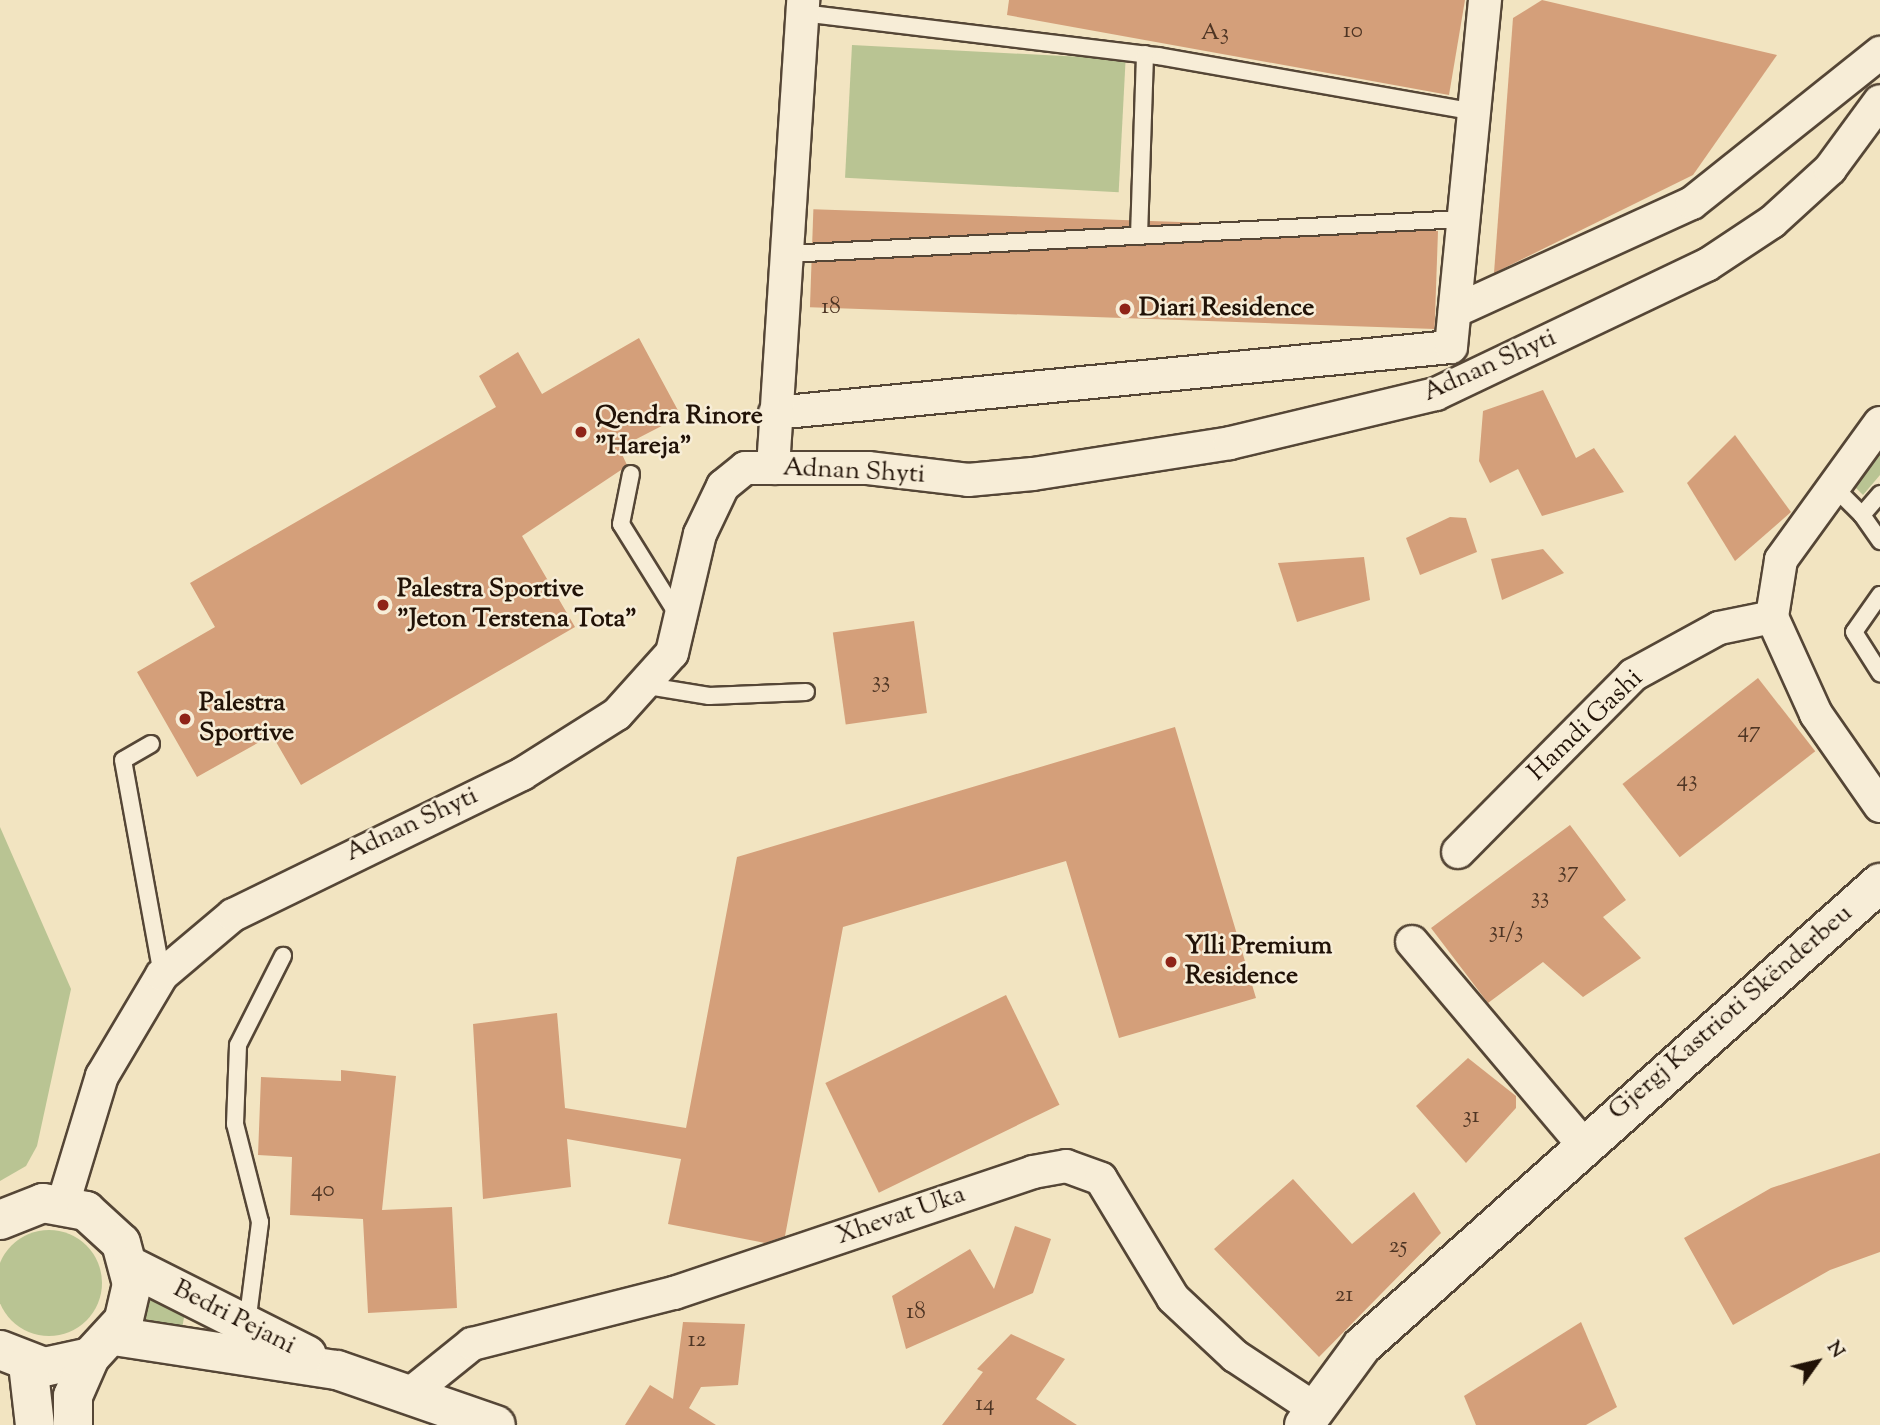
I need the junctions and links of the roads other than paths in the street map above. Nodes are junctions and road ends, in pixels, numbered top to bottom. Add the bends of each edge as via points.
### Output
1 (1485, 0) edge
2 (803, 6) edge
3 (1880, 53) edge
4 (1145, 54) junction
5 (1880, 101) edge
6 (1474, 112) junction
7 (1464, 219) junction
8 (1139, 236) junction
9 (786, 254) junction
10 (1455, 311) junction
11 (775, 413) junction
12 (1880, 423) edge
13 (773, 468) junction
14 (631, 474) dead end
15 (1832, 485) junction
16 (1880, 494) edge
17 (1863, 515) junction
18 (1880, 541) edge
19 (1880, 595) edge
20 (1772, 617) junction
21 (681, 620) junction
22 (1880, 673) edge
23 (649, 686) junction
24 (806, 692) dead end
25 (151, 744) dead end
26 (1880, 806) edge
27 (1458, 852) dead end
28 (1880, 883) edge
29 (1412, 942) dead end
30 (284, 956) dead end
31 (162, 975) junction
32 (1583, 1144) junction
33 (63, 1204) junction
34 (0, 1220) edge
35 (130, 1266) junction
36 (247, 1325) junction
37 (102, 1347) junction
38 (14, 1357) edge
39 (337, 1370) junction
40 (410, 1394) junction
41 (1309, 1416) edge
42 (35, 1425) edge
43 (73, 1425) edge
44 (496, 1425) edge

1 - 6 street
2 - 4 lane
2 - 9 street
3 - 10 street via 1692,203
4 - 6 lane
4 - 8 lane
5 - 13 street, Adnan Shyti via 1830,169 1773,222 1707,265 1436,394 1230,443 1033,474 968,480 869,468
6 - 7 street
7 - 8 lane
7 - 10 street
8 - 9 lane
9 - 11 street
10 - 11 street via 1451,347
11 - 13 street
12 - 15 street
13 - 21 street, Adnan Shyti via 745,468 723,486 700,534
14 - 21 lane via 621,524
15 - 17 lane
15 - 20 street via 1781,560
16 - 17 lane
17 - 18 lane
19 - 22 lane via 1854,632
20 - 26 street via 1816,714
20 - 27 street, Hamdi Gashi via 1719,628 1633,676
21 - 23 street, Adnan Shyti via 672,653
23 - 24 lane via 709,696
23 - 31 street, Adnan Shyti via 617,714 522,774 233,915
25 - 31 lane via 123,760
28 - 32 main road, Gjergj Kastrioti Skënderbeu
29 - 32 street
30 - 36 lane via 238,1045 235,1124 260,1222
31 - 33 street, Adnan Shyti via 102,1076
32 - 41 main road, Gjergj Kastrioti Skënderbeu via 1362,1346
33 - 34 main road via 24,1206
33 - 35 main road via 106,1224
35 - 36 main road, Bedri Pejani
35 - 37 main road via 130,1303
36 - 39 main road, Bedri Pejani
37 - 38 main road via 60,1367
37 - 39 main road, Bedri Pejani
37 - 43 main road via 74,1396
38 - 42 main road
39 - 40 main road, Bedri Pejani
40 - 41 street, Xhevat Uka via 472,1344 674,1293 1033,1172 1066,1167 1101,1178 1173,1298
40 - 44 main road, Bedri Pejani

